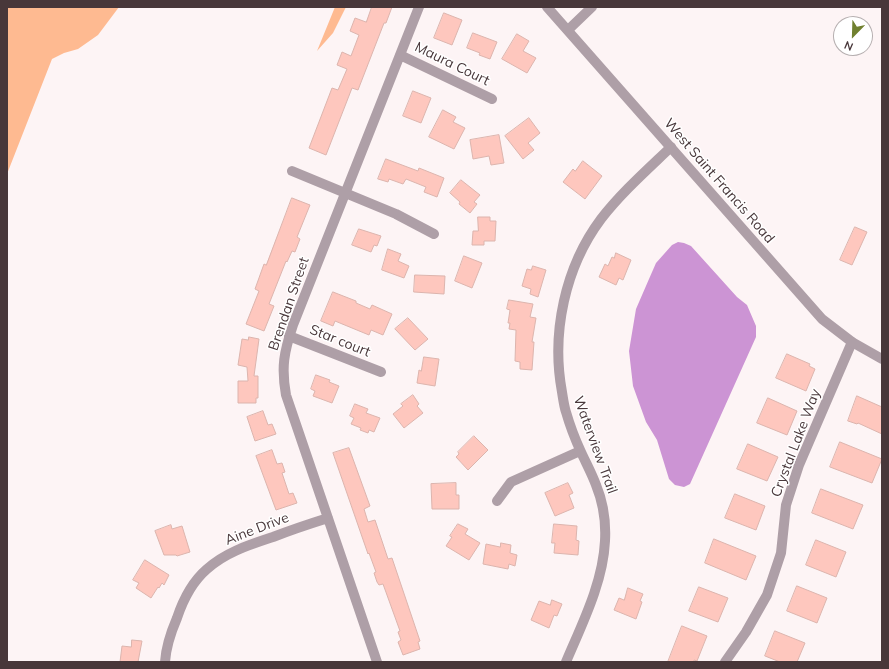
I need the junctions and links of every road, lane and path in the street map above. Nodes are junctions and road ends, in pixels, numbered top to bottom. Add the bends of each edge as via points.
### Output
1 (419, 7) edge
2 (547, 7) edge
3 (592, 7) edge
4 (568, 30) junction
5 (400, 55) junction
6 (492, 99) dead end
7 (670, 147) junction
8 (292, 171) dead end
9 (346, 193) junction
10 (434, 234) dead end
11 (289, 336) junction
12 (852, 342) junction
13 (882, 359) edge
14 (381, 372) dead end
15 (580, 451) junction
16 (497, 501) dead end
17 (328, 518) junction
18 (165, 662) edge
19 (377, 662) edge
20 (566, 662) edge
21 (725, 662) edge

1 - 5 street, Brendan Street
2 - 4 street, West Saint Francis Road
3 - 4 street
4 - 7 street, West Saint Francis Road
5 - 6 street, Maura Court
5 - 9 street, Brendan Street
7 - 12 street, West Saint Francis Road via 822,319
7 - 15 street, Waterview Trail via 601,220 581,253 568,285 558,349 560,379 565,411
8 - 9 street
9 - 10 street via 396,214
9 - 11 street, Brendan Street
11 - 14 street, Star court
11 - 17 street, Brendan Street via 283,357 286,395
12 - 13 street, West Saint Francis Road
12 - 21 street, Crystal Lake Way via 799,465 786,505 781,554 767,595
15 - 16 street via 511,482
15 - 20 street, Waterview Trail via 601,502 605,541 594,591
17 - 18 street, Aine Drive via 229,553 206,569 192,587 178,614
17 - 19 street, Brendan Street

